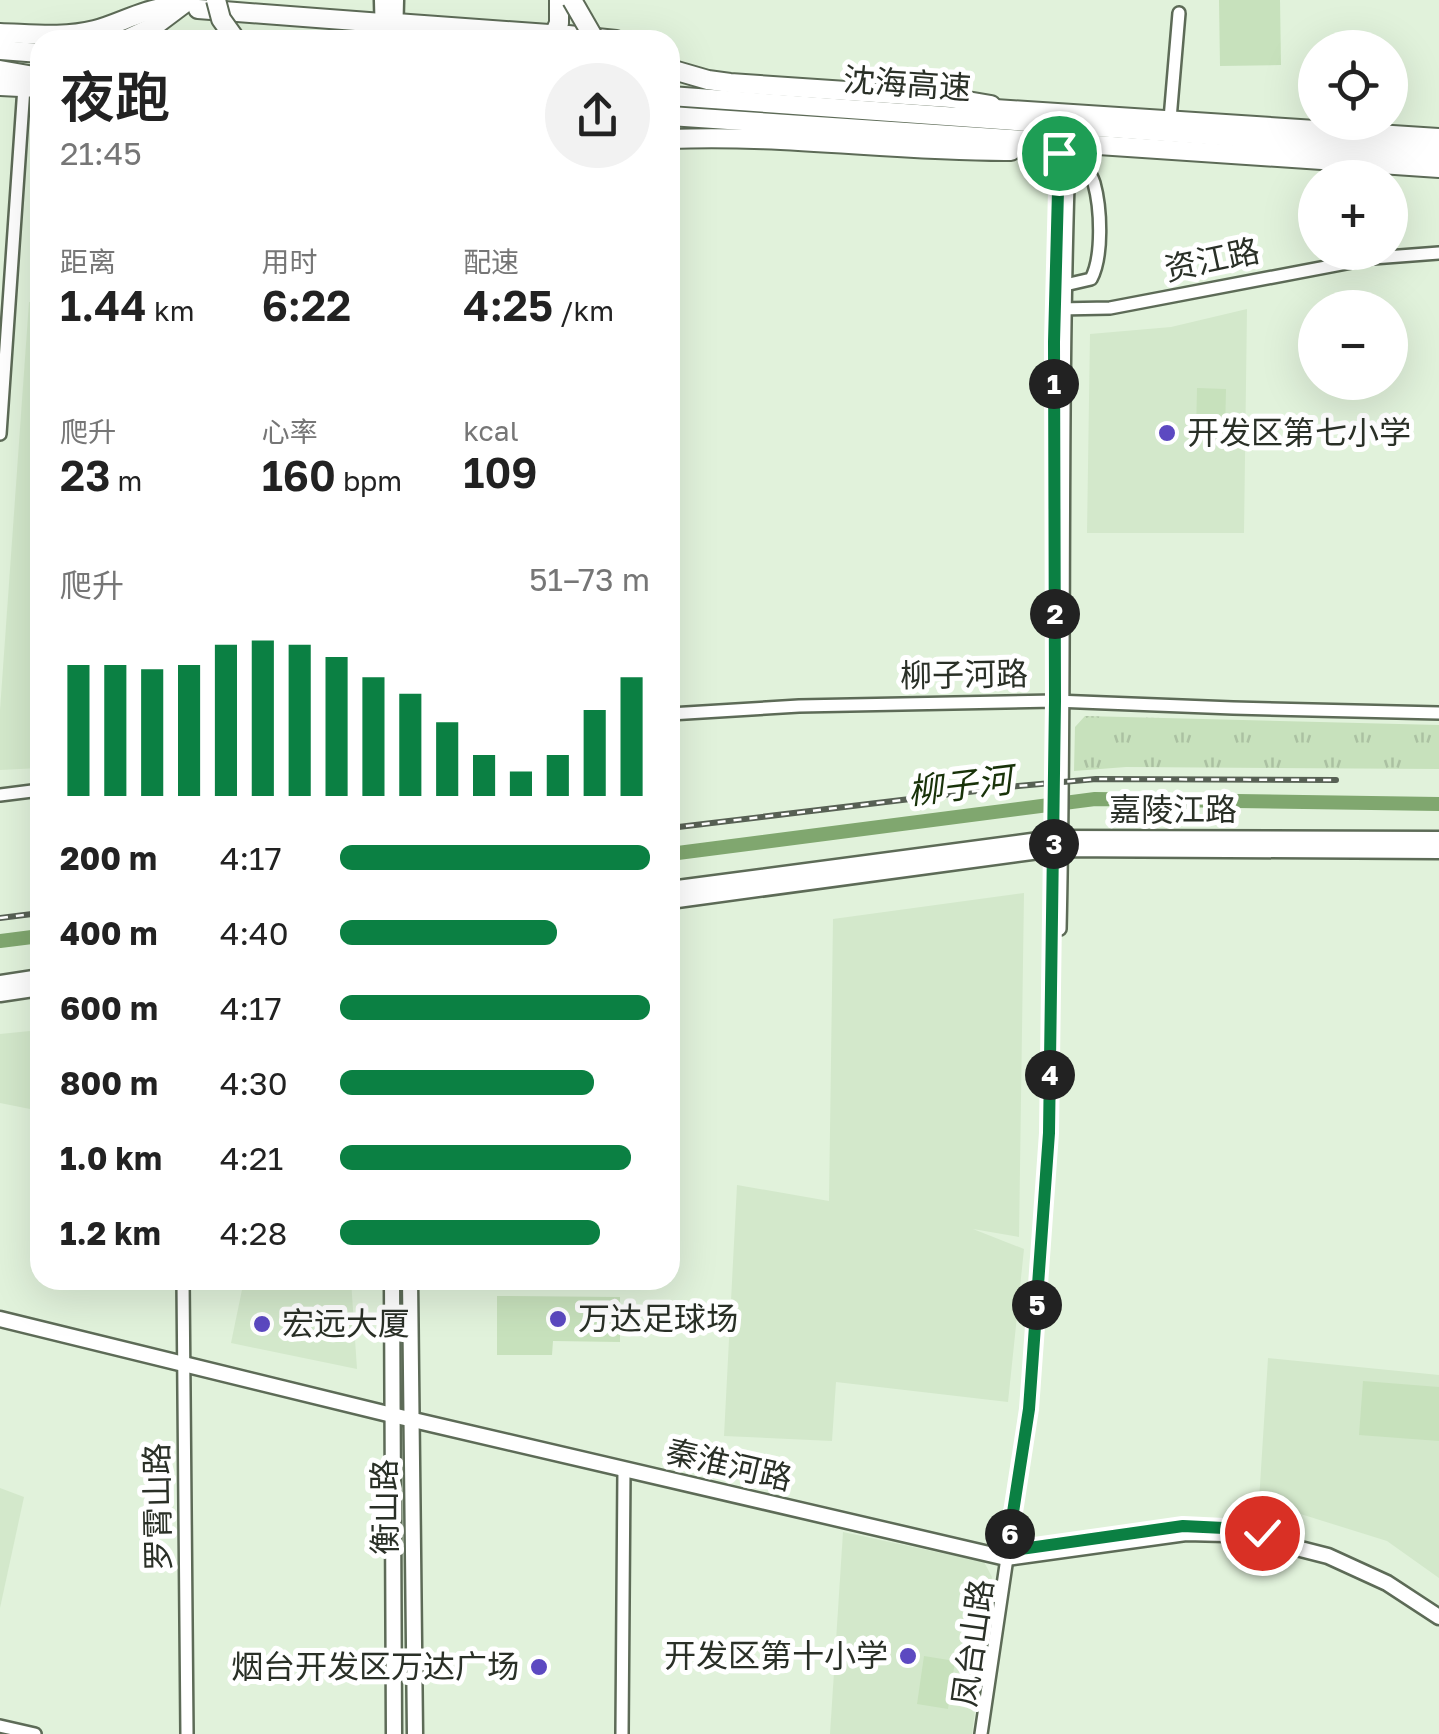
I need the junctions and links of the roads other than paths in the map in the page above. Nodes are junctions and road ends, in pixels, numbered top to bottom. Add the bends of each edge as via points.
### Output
1 (216, 0) edge
2 (382, 0) edge
3 (396, 0) edge
4 (558, 0) edge
5 (572, 0) edge
6 (193, 5) edge
7 (170, 7) dead end
8 (1179, 13) dead end
9 (93, 30) edge
10 (146, 30) edge
11 (229, 30) edge
12 (374, 30) edge
13 (389, 30) edge
14 (389, 30) edge
15 (558, 30) edge
16 (590, 30) edge
17 (0, 33) edge
18 (30, 34) edge
19 (0, 49) edge
20 (30, 50) edge
21 (0, 69) edge
22 (680, 72) edge
23 (30, 79) edge
24 (30, 82) edge
25 (0, 86) edge
26 (680, 89) edge
27 (680, 98) edge
28 (1016, 109) junction
29 (761, 112) junction
30 (680, 116) edge
31 (818, 116) junction
32 (1170, 119) junction
33 (680, 125) edge
34 (1439, 138) edge
35 (680, 139) edge
36 (30, 140) edge
37 (1010, 151) junction
38 (1439, 152) edge
39 (1069, 154) junction
40 (1439, 168) edge
41 (1439, 180) edge
42 (1439, 253) edge
43 (1064, 285) junction
44 (1060, 309) junction
45 (0, 434) edge
46 (1059, 701) junction
47 (680, 713) edge
48 (1439, 713) edge
49 (30, 791) edge
50 (0, 795) edge
51 (1058, 838) junction
52 (1439, 839) edge
53 (1439, 851) edge
54 (680, 889) edge
55 (680, 899) edge
56 (30, 978) edge
57 (0, 983) edge
58 (30, 990) edge
59 (0, 994) edge
60 (183, 1290) edge
61 (392, 1290) edge
62 (410, 1290) edge
63 (0, 1312) edge
64 (0, 1319) edge
65 (184, 1359) junction
66 (392, 1410) junction
67 (411, 1414) junction
68 (624, 1469) junction
69 (1010, 1554) junction
70 (1439, 1608) edge
71 (1439, 1617) edge
72 (0, 1726) edge
73 (35, 1734) edge
74 (187, 1734) edge
75 (394, 1734) edge
76 (414, 1734) edge
77 (622, 1734) edge
78 (985, 1734) edge

1 - 11 highway, bridge
2 - 13 main road
3 - 14 main road
4 - 15 highway
5 - 16 highway, bridge
6 - 10 highway
6 - 12 highway
7 - 9 highway
8 - 32 street
17 - 18 highway
19 - 20 highway
21 - 23 highway
22 - 28 highway via 730,83
24 - 25 highway
26 - 29 highway
27 - 29 highway, 沈海高速
28 - 31 highway
28 - 32 highway
29 - 30 highway, 沈海高速
29 - 31 highway, 沈海高速
29 - 33 highway
31 - 37 highway via 920,142
31 - 38 highway, 沈海高速
31 - 40 highway, 沈海高速
32 - 34 highway
35 - 37 highway
36 - 45 street
37 - 39 highway
39 - 41 highway
39 - 43 street
39 - 43 street via 1094,181 1100,217 1091,279
39 - 44 street
42 - 44 street, 资江路 via 1374,258 1110,308
43 - 44 street
44 - 46 street, 凤台山路
46 - 47 street, 柳子河路
46 - 48 street, 柳子河路
46 - 51 street, 凤台山路
49 - 50 street
51 - 52 main road, 嘉陵江路
51 - 53 main road, 嘉陵江路
51 - 54 main road, 嘉陵江路
51 - 55 main road, 嘉陵江路
51 - 69 street, 凤台山路 via 1046,1183
56 - 57 main road
58 - 59 main road
60 - 65 street, 罗霄山路
61 - 66 main road, 衡山路
62 - 67 main road, 衡山路
63 - 65 main road, 秦淮河路
64 - 65 main road, 秦淮河路
65 - 66 main road, 秦淮河路
65 - 74 street, 罗霄山路
66 - 67 main road, 秦淮河路
66 - 75 main road, 衡山路
67 - 68 main road, 秦淮河路
67 - 69 main road, 秦淮河路
67 - 76 main road, 衡山路
68 - 69 main road, 秦淮河路
68 - 77 street
69 - 70 main road, 秦淮河路 via 1183,1526 1224,1528 1330,1550
69 - 71 main road, 秦淮河路 via 1225,1534 1328,1556
69 - 78 street, 凤台山路
72 - 73 street

